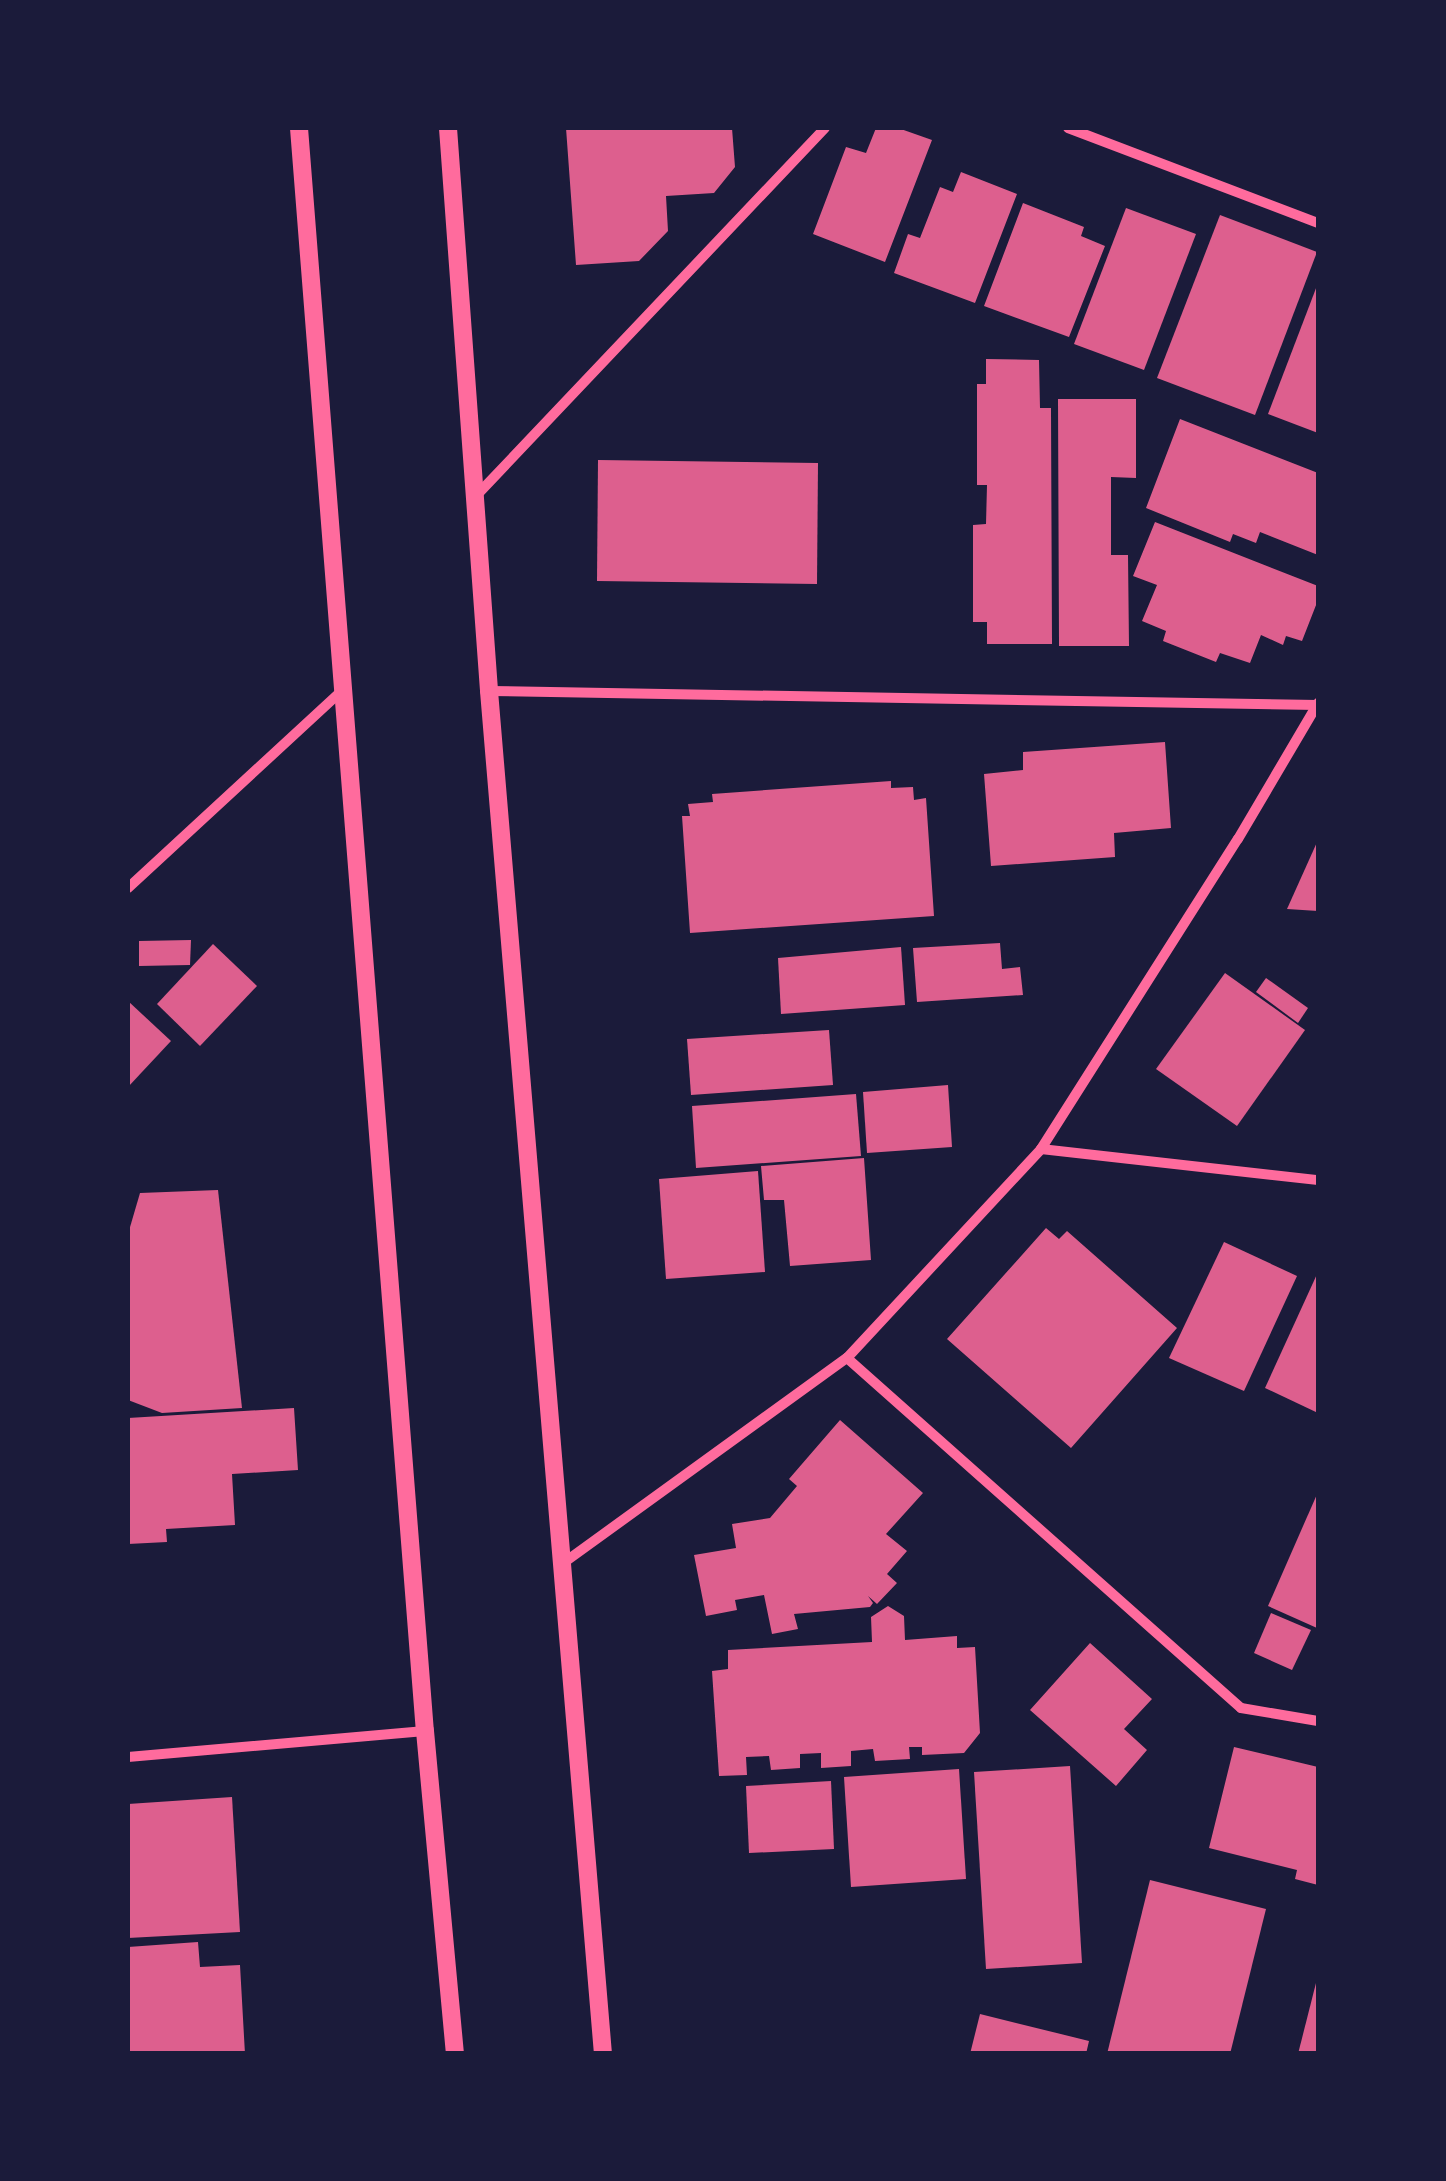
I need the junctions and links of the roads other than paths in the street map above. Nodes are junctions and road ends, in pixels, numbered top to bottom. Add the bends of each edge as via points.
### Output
1 (298, 128) edge
2 (448, 128) edge
3 (824, 128) edge
4 (1068, 128) edge
5 (1318, 223) edge
6 (476, 496) junction
7 (344, 688) junction
8 (490, 692) junction
9 (1318, 704) edge
10 (128, 888) edge
11 (1041, 1148) junction
12 (1318, 1180) edge
13 (847, 1358) junction
14 (562, 1564) junction
15 (1318, 1722) edge
16 (425, 1730) junction
17 (128, 1758) edge
18 (455, 2054) edge
19 (604, 2054) edge

1 - 7 street
2 - 6 street
3 - 6 street
4 - 5 street
6 - 8 street
7 - 10 street
7 - 16 street
8 - 9 street
8 - 14 street
9 - 11 street
11 - 12 street
11 - 13 street
13 - 14 street
13 - 15 street via 1241,1708
14 - 19 street
16 - 17 street
16 - 18 street

